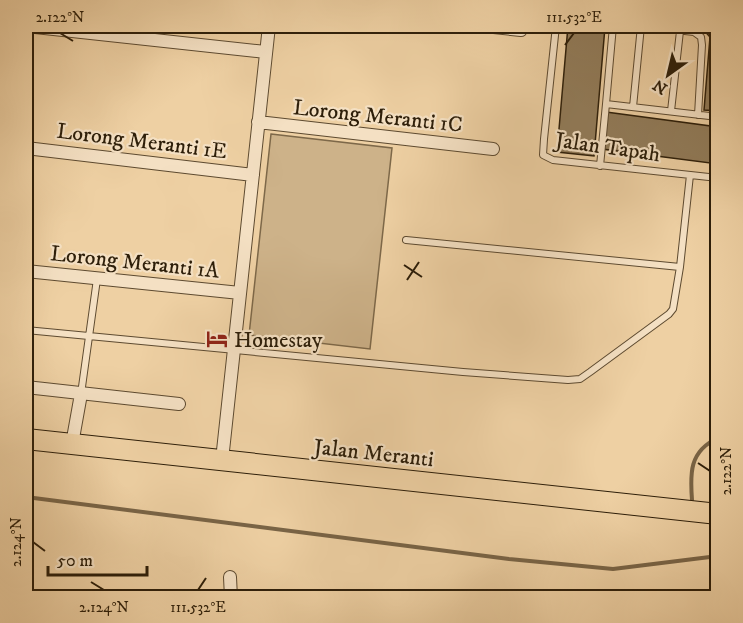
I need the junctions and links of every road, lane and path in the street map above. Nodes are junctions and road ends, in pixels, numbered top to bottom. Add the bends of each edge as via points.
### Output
1 (26, 26) edge
2 (269, 26) edge
3 (484, 26) edge
4 (556, 26) edge
5 (613, 26) edge
6 (640, 26) edge
7 (521, 30) dead end
8 (680, 31) junction
9 (266, 52) junction
10 (606, 104) junction
11 (633, 107) junction
12 (671, 111) junction
13 (698, 115) junction
14 (717, 117) edge
15 (258, 122) junction
16 (26, 148) edge
17 (493, 149) dead end
18 (600, 166) junction
19 (253, 175) junction
20 (690, 175) junction
21 (717, 178) edge
22 (406, 240) dead end
23 (680, 267) junction
24 (26, 272) edge
25 (97, 279) junction
26 (240, 293) junction
27 (26, 330) edge
28 (89, 336) junction
29 (234, 350) junction
30 (26, 387) edge
31 (81, 394) junction
32 (179, 404) dead end
33 (26, 439) edge
34 (72, 444) junction
35 (222, 460) junction
36 (717, 514) edge
37 (230, 577) dead end
38 (231, 597) edge

1 - 9 street
2 - 9 street
3 - 7 street
4 - 18 lane, Jalan Tapah via 543,155 553,160
5 - 10 lane
6 - 8 lane
6 - 11 lane
8 - 12 lane
8 - 13 lane via 701,37
9 - 15 street
10 - 11 lane
10 - 18 lane
11 - 12 lane
12 - 13 lane
13 - 14 lane
15 - 17 street, Lorong Meranti 1C
15 - 19 street
16 - 19 street, Lorong Meranti 1E
18 - 20 lane, Jalan Tapah
19 - 26 street
20 - 21 lane, Jalan Tapah
20 - 23 lane
22 - 23 lane
23 - 29 lane via 669,314 580,378 463,372
24 - 25 street, Lorong Meranti 1A
25 - 26 street, Lorong Meranti 1A
25 - 28 lane
26 - 29 street
27 - 28 lane
28 - 29 lane
28 - 31 lane
29 - 35 street
30 - 31 street
31 - 32 street
31 - 34 street
33 - 34 main road, Jalan Meranti
34 - 35 main road, Jalan Meranti
35 - 36 main road, Jalan Meranti
37 - 38 street

